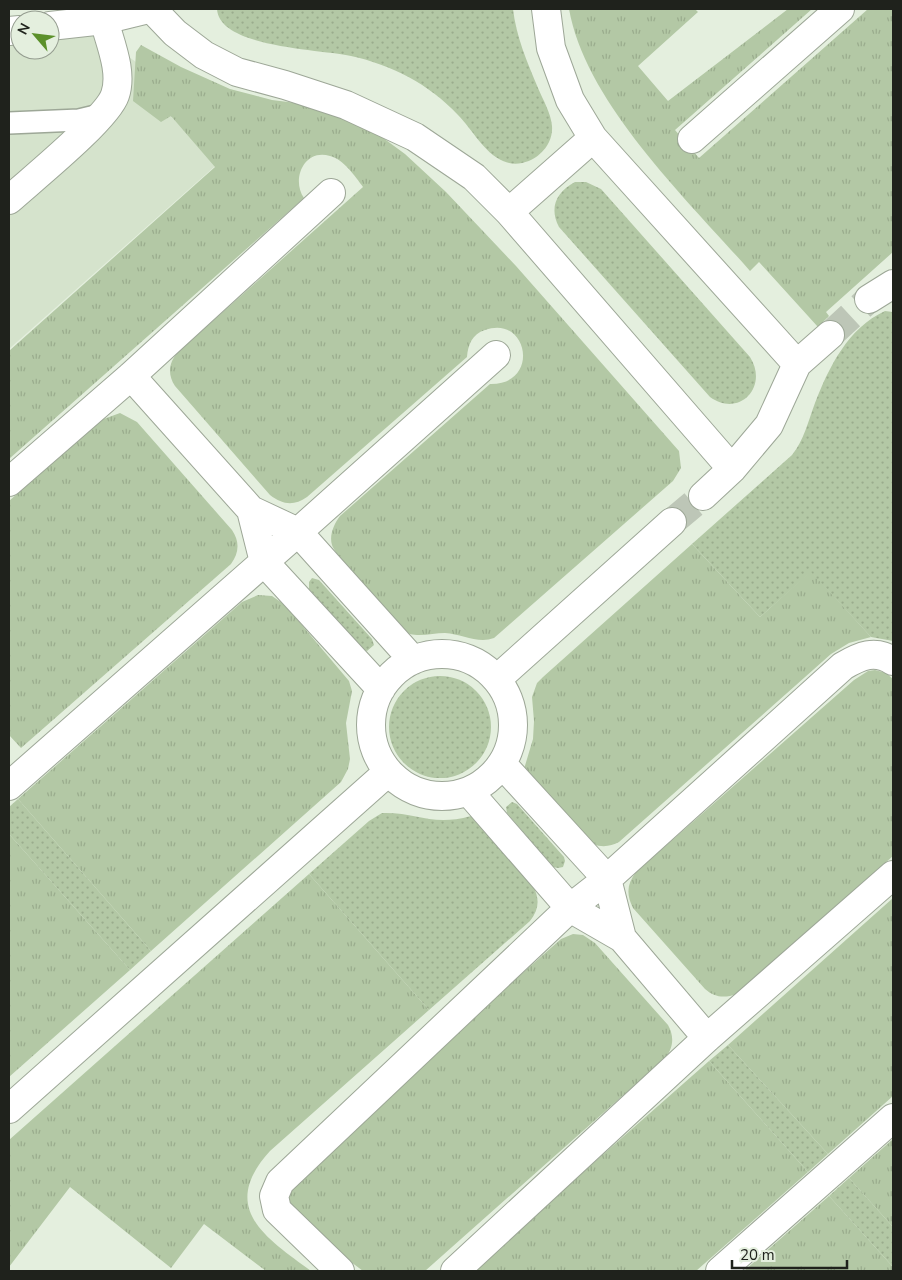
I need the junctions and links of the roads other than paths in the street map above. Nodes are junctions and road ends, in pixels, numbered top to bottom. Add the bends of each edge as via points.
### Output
1 (151, 9) edge
2 (546, 9) edge
3 (840, 9) edge
4 (104, 20) junction
5 (60, 25) edge
6 (104, 114) junction
7 (9, 124) edge
8 (593, 138) junction
9 (692, 139) dead end
10 (331, 193) dead end
11 (9, 200) edge
12 (509, 212) junction
13 (893, 284) edge
14 (869, 299) tunnel mouth
15 (830, 335) tunnel mouth
16 (496, 355) dead end
17 (797, 364) junction
18 (131, 376) junction
19 (732, 469) junction
20 (9, 482) edge
21 (703, 496) tunnel mouth
22 (251, 510) junction
23 (672, 522) tunnel mouth
24 (298, 532) junction
25 (264, 562) junction
26 (413, 660) junction
27 (893, 661) edge
28 (497, 679) junction
29 (381, 689) junction
30 (502, 764) junction
31 (388, 772) junction
32 (9, 786) edge
33 (469, 792) junction
34 (893, 876) edge
35 (607, 879) junction
36 (570, 908) junction
37 (622, 938) junction
38 (707, 1038) junction
39 (9, 1109) edge
40 (893, 1118) edge
41 (340, 1271) edge
42 (456, 1271) edge
43 (720, 1271) edge

1 - 4 street
1 - 12 street via 204,55 237,72 346,105 415,137 474,177
2 - 8 street via 551,48 570,100
3 - 9 street
4 - 5 street
4 - 6 street via 118,72 115,95
6 - 7 lane via 79,120
6 - 11 street
8 - 12 street
8 - 17 street
10 - 18 street
12 - 19 street
13 - 14 street
15 - 17 street
16 - 24 street
17 - 19 street via 769,425
18 - 20 street
18 - 22 street
19 - 21 street
22 - 24 street
22 - 25 street
23 - 28 street
24 - 25 street
24 - 26 street
25 - 29 street
25 - 32 street
26 - 28 street via 443,653 473,660
26 - 29 street via 394,672
27 - 35 street via 874,653 859,656 843,666
28 - 30 street via 512,706 513,736
29 - 31 street via 371,717 374,746
30 - 33 street
30 - 35 street
31 - 33 street via 411,790 439,797
31 - 39 street
33 - 36 street
34 - 38 street
35 - 36 street
35 - 37 street
36 - 37 street
36 - 41 street via 280,1182 274,1196 277,1210
37 - 38 street
38 - 42 street
40 - 43 street

